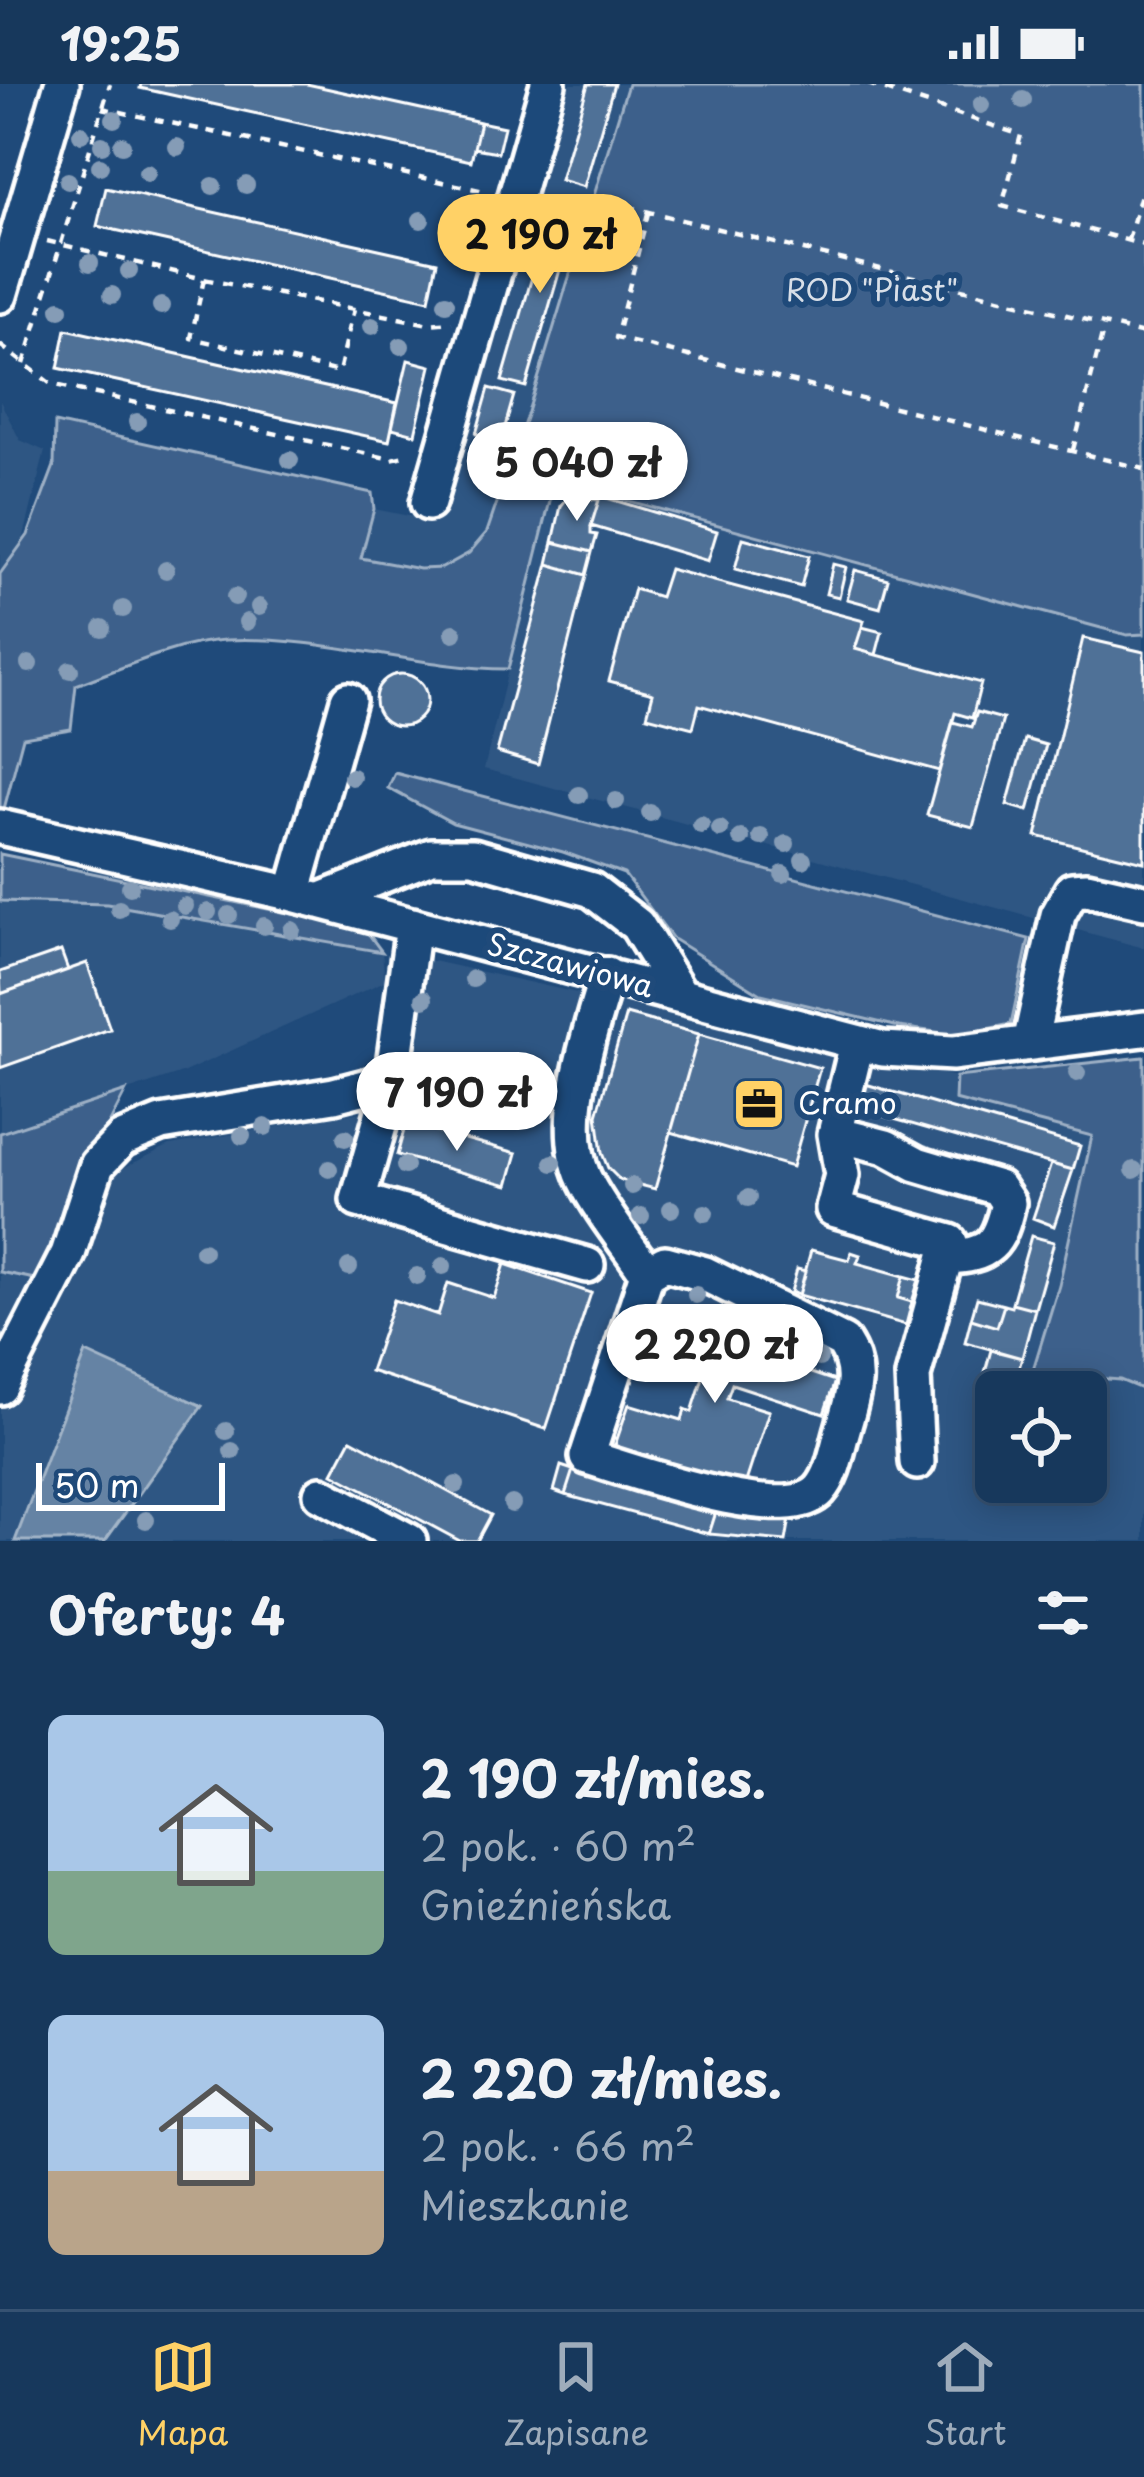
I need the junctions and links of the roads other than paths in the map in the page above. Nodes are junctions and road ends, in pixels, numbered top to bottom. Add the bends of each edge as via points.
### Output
1 (62, 84) edge
2 (548, 84) edge
3 (0, 296) edge
4 (428, 503) dead end
5 (348, 700) dead end
6 (0, 827) edge
7 (306, 897) junction
8 (1144, 902) edge
9 (413, 925) junction
10 (607, 975) junction
11 (681, 996) junction
12 (1144, 1030) edge
13 (1030, 1043) junction
14 (857, 1044) junction
15 (392, 1080) junction
16 (835, 1134) junction
17 (946, 1257) junction
18 (587, 1265) dead end
19 (647, 1274) junction
20 (1, 1381) edge
21 (917, 1462) dead end
22 (321, 1494) dead end
23 (409, 1541) edge

1 - 3 street
2 - 4 street
5 - 7 street
6 - 7 street, Szczawiowa
7 - 9 street, Szczawiowa
7 - 11 street via 431,856 473,856 592,890 637,925
8 - 13 street via 1072,890 1058,915
9 - 10 street, Szczawiowa
9 - 15 street
10 - 11 street, Szczawiowa
10 - 19 street via 589,1034 575,1140 584,1178
11 - 14 street, Szczawiowa
12 - 13 street, Szczawiowa
13 - 14 street, Szczawiowa via 953,1053
14 - 16 street
15 - 18 street via 358,1200
15 - 20 street via 161,1123 122,1139 97,1165 68,1255
16 - 17 street via 842,1175 833,1209 950,1242
16 - 17 street via 998,1188 1008,1203 994,1245
17 - 21 street via 914,1376
19 - 19 street via 664,1263 705,1274 842,1342 856,1384 819,1491 790,1502 733,1499 587,1457
22 - 23 street

